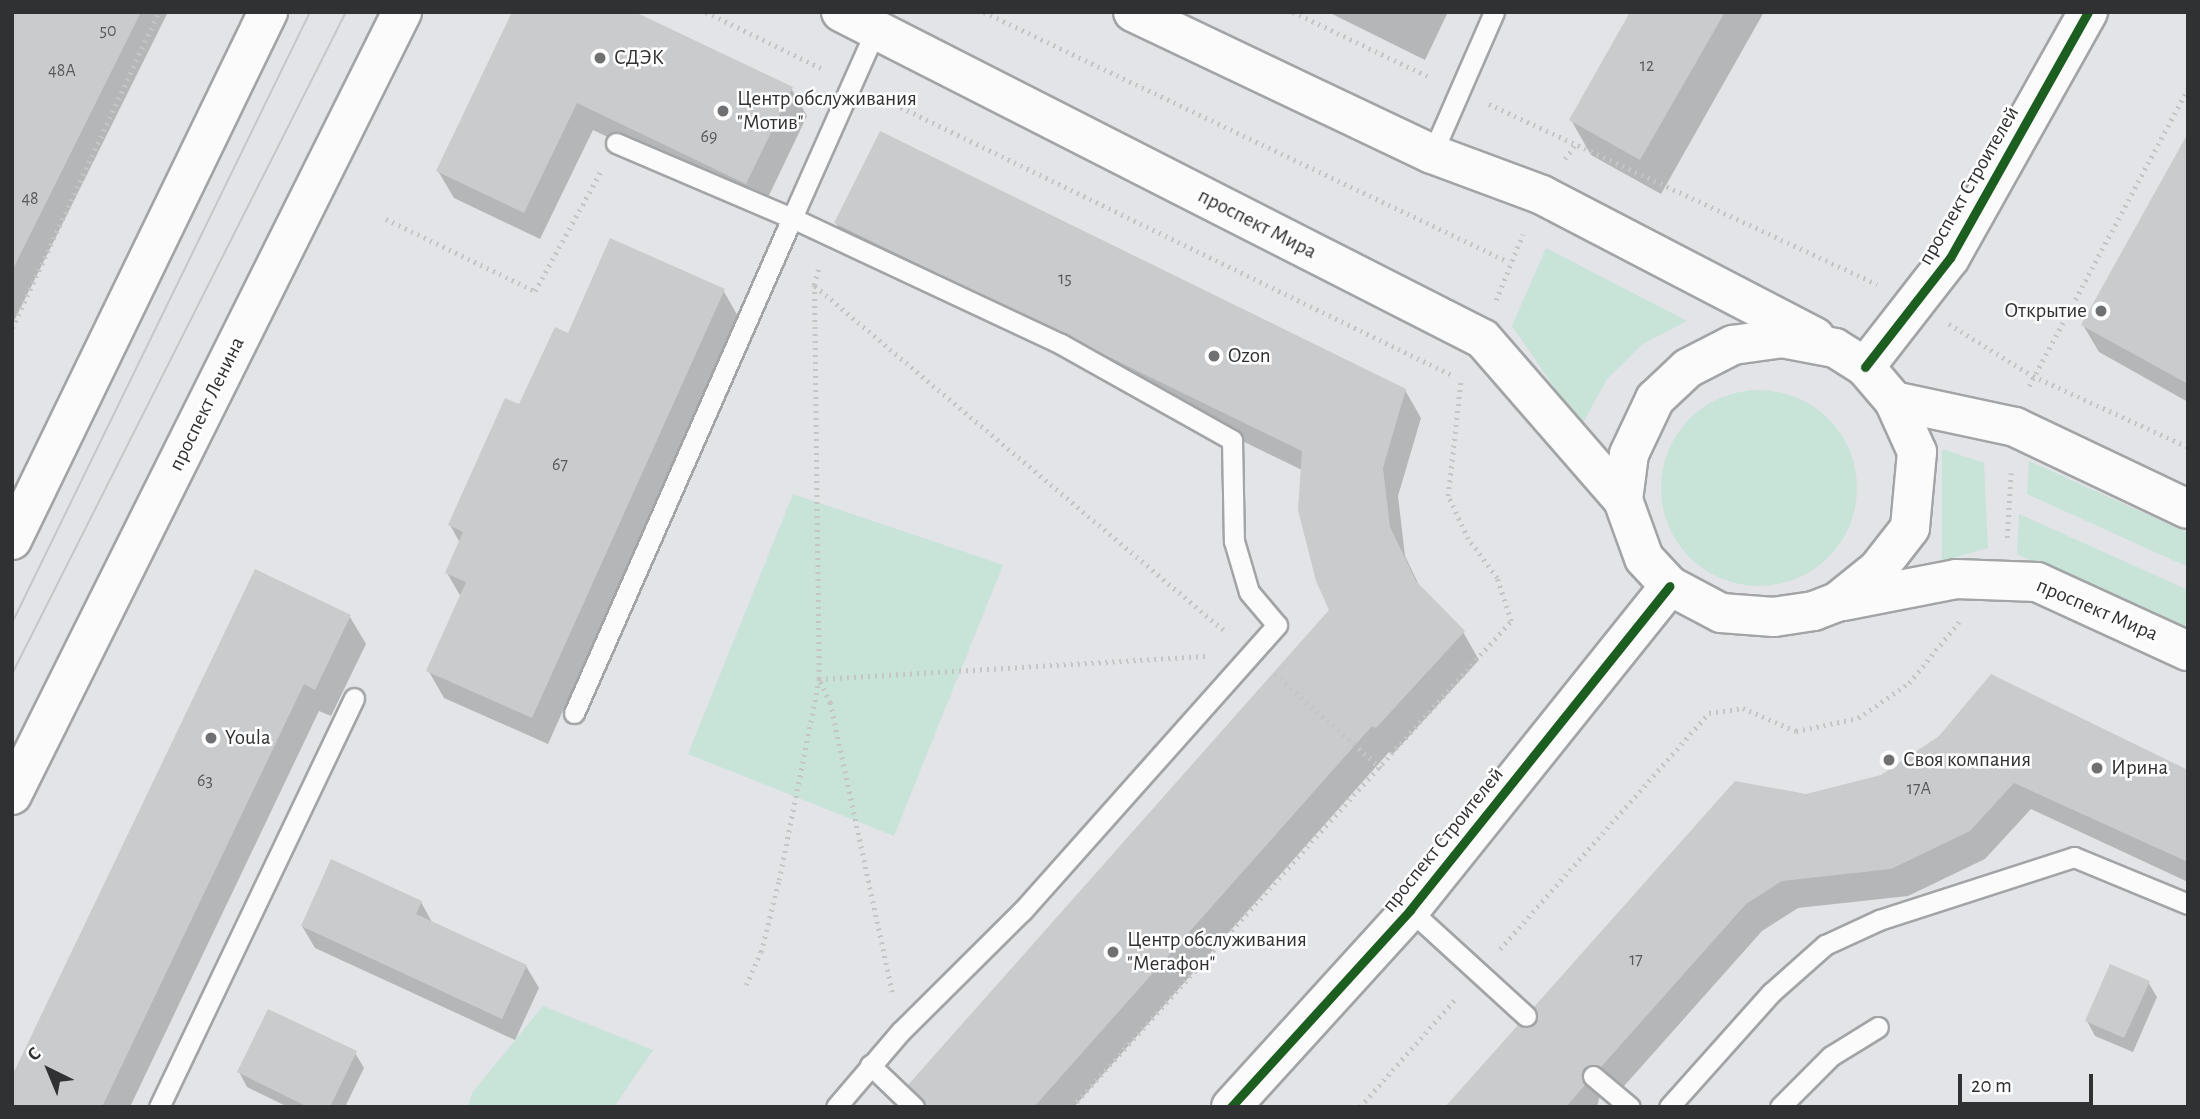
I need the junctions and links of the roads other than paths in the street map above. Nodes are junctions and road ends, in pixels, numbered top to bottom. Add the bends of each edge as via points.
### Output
1 (268, 12) edge
2 (402, 12) edge
3 (841, 12) edge
4 (1133, 12) edge
5 (1493, 12) edge
6 (2088, 12) edge
7 (876, 29) junction
8 (616, 143) road end
9 (1432, 154) junction
10 (792, 218) junction
11 (1850, 358) junction
12 (1894, 401) junction
13 (1623, 500) junction
14 (2188, 509) edge
15 (12, 540) edge
16 (1670, 586) junction
17 (1838, 602) junction
18 (2188, 651) edge
19 (354, 698) dead end
20 (574, 713) dead end
21 (12, 795) edge
22 (2188, 904) edge
23 (1410, 910) junction
24 (1526, 1016) dead end
25 (1878, 1027) dead end
26 (870, 1065) junction
27 (1593, 1076) dead end
28 (159, 1107) edge
29 (836, 1107) edge
30 (914, 1107) edge
31 (1231, 1107) edge
32 (1630, 1107) edge
33 (1669, 1107) edge
34 (1780, 1107) edge

1 - 15 main road
2 - 21 main road, проспект Ленина
3 - 7 main road, проспект Мира
4 - 9 main road
5 - 9 lane
6 - 11 main road, проспект Строителей via 1950,258 1916,303
7 - 10 lane
7 - 13 main road, проспект Мира via 1483,339
8 - 10 lane
9 - 11 main road via 1542,195
10 - 20 lane
10 - 26 lane via 1061,344 1232,439 1234,541 1249,592 1277,625 1022,911
11 - 12 main road
11 - 13 main road via 1782,338 1733,345 1688,368 1655,399 1629,454
12 - 14 main road via 2015,427
12 - 17 main road via 1917,452 1910,528 1878,569
13 - 16 main road via 1644,558
16 - 17 main road, проспект Мира via 1721,612 1774,617
16 - 23 main road, проспект Строителей
17 - 18 main road, проспект Мира via 1956,579 2037,582
19 - 28 lane
22 - 33 lane via 2074,857 1879,920 1825,945 1772,992
23 - 24 lane
23 - 31 main road, проспект Строителей
25 - 34 lane via 1830,1056
26 - 29 lane
26 - 30 lane
27 - 32 lane

